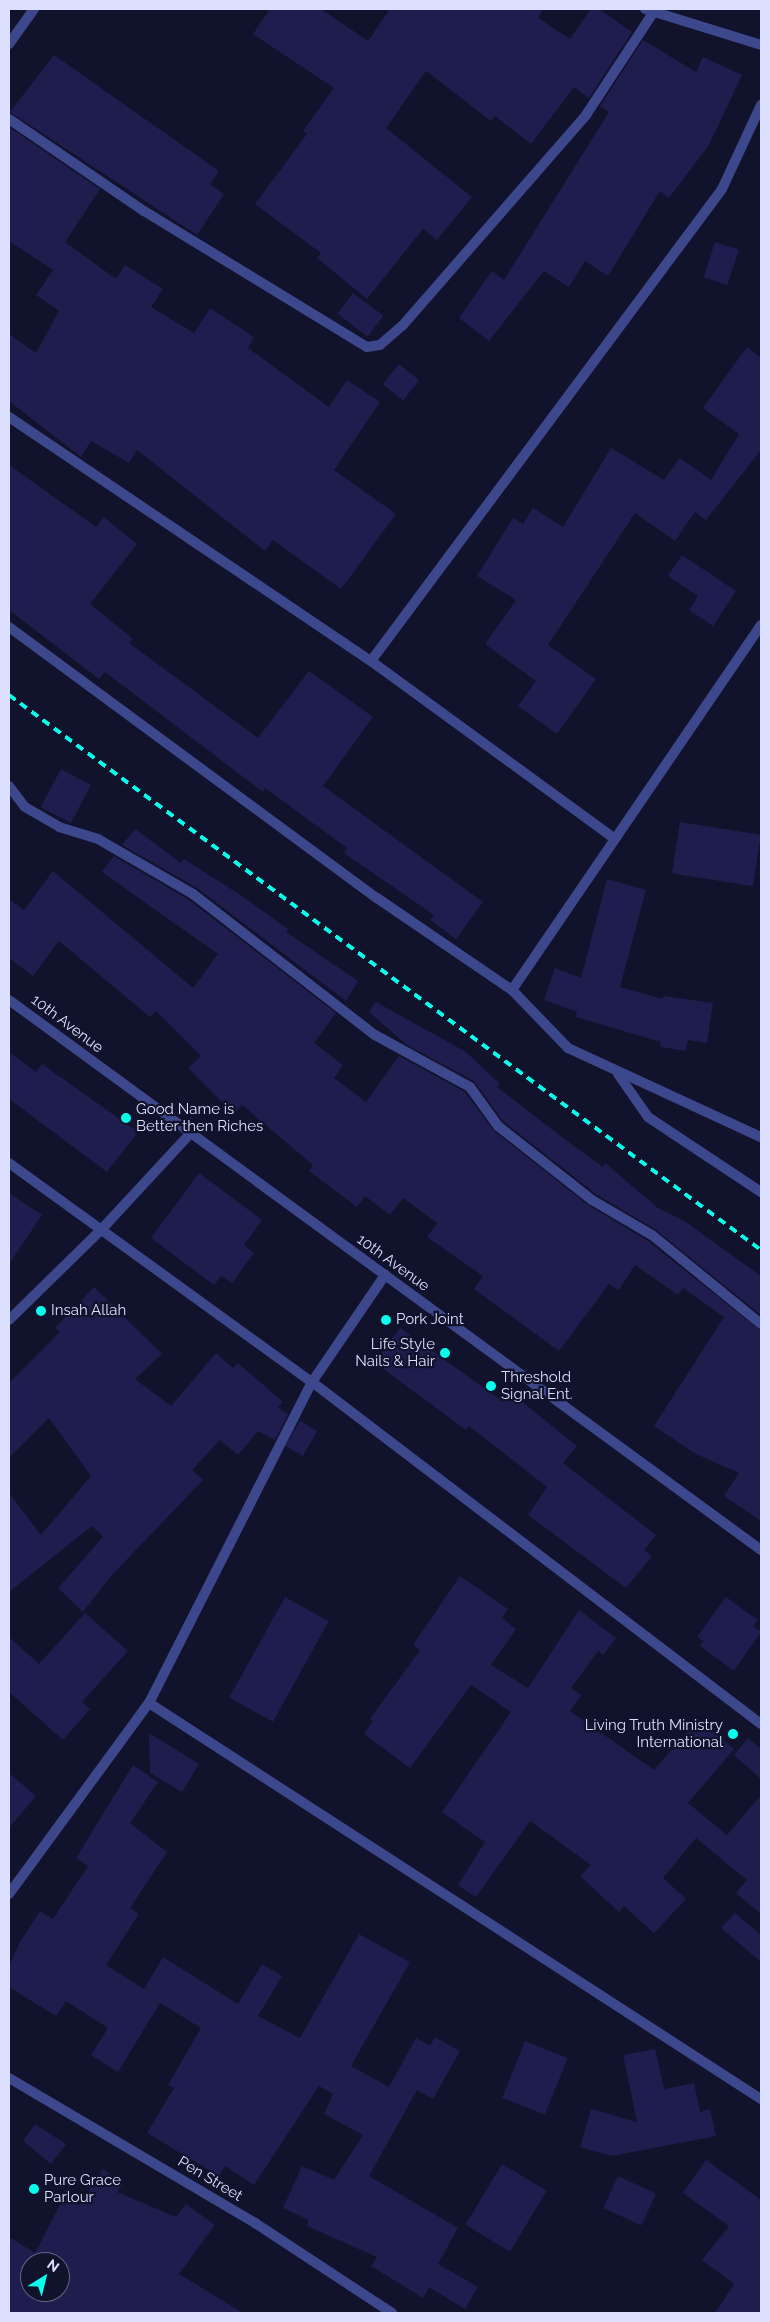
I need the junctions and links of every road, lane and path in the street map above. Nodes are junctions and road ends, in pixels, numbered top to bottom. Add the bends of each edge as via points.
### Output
1 (34, 9) edge
2 (649, 11) edge
3 (9, 44) edge
4 (761, 45) edge
5 (761, 105) edge
6 (9, 119) edge
7 (9, 417) edge
8 (761, 625) edge
9 (9, 627) edge
10 (371, 661) junction
11 (9, 786) edge
12 (614, 838) junction
13 (512, 990) junction
14 (9, 1000) edge
15 (618, 1074) junction
16 (189, 1135) junction
17 (761, 1137) edge
18 (9, 1163) edge
19 (761, 1192) edge
20 (100, 1231) junction
21 (385, 1275) junction
22 (9, 1320) edge
23 (761, 1324) edge
24 (312, 1382) junction
25 (761, 1550) edge
26 (148, 1703) junction
27 (761, 1724) edge
28 (9, 1894) edge
29 (9, 2078) edge
30 (761, 2099) edge
31 (392, 2313) edge

1 - 3 street
2 - 4 street
2 - 6 street via 586,115 403,325 380,345 367,347 144,211
5 - 10 street via 722,189
7 - 10 street
8 - 12 street
9 - 13 street via 377,898
10 - 12 street
11 - 23 street via 25,807 50,822 98,839 193,894 375,1035 470,1087 498,1126 592,1200 652,1235
12 - 13 street
13 - 15 street via 568,1048
14 - 16 street, 10th Avenue
15 - 17 street via 686,1099
15 - 19 street via 648,1117
16 - 20 street
16 - 21 street, 10th Avenue
18 - 20 street
20 - 22 street
20 - 24 street
21 - 24 street
21 - 25 street, 10th Avenue
24 - 26 street
24 - 27 street
26 - 28 street
26 - 30 street
29 - 31 street, Pen Street via 255,2223

